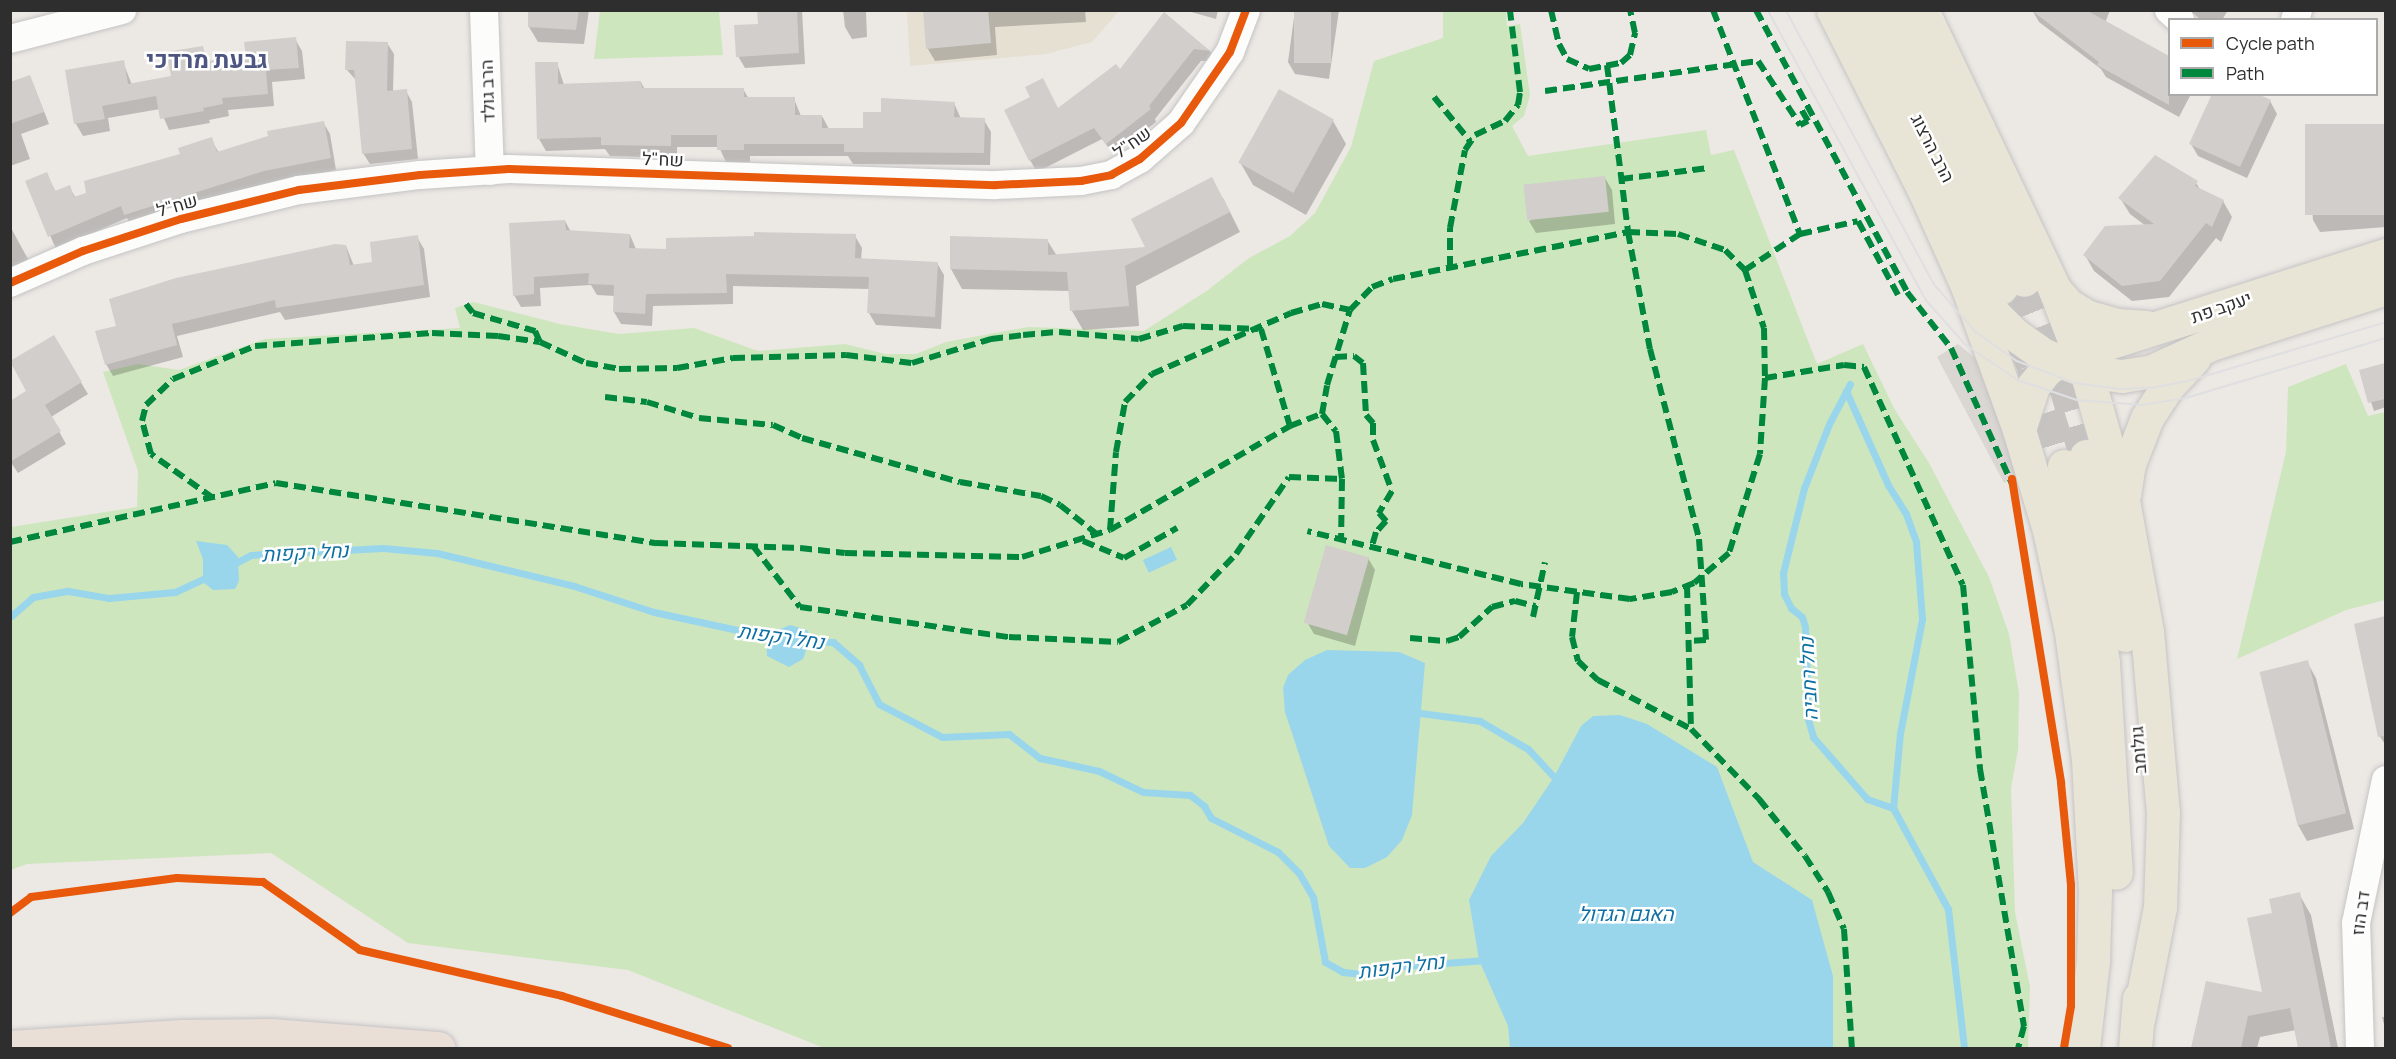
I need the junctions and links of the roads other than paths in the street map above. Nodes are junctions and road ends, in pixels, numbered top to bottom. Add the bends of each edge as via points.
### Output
1 (122, 10) edge
2 (484, 10) edge
3 (1246, 10) edge
4 (1833, 10) edge
5 (1860, 10) edge
6 (1889, 10) edge
7 (1922, 10) edge
8 (10, 39) edge
9 (490, 171) junction
10 (2385, 255) edge
11 (10, 283) edge
12 (1967, 285) junction
13 (2385, 288) edge
14 (2055, 290) junction
15 (2178, 322) junction
16 (2211, 344) junction
17 (2074, 361) junction
18 (2019, 430) junction
19 (2124, 506) junction
20 (2385, 780) edge
21 (2136, 1034) edge
22 (10, 1047) edge
23 (438, 1048) edge
24 (2083, 1048) edge
25 (2105, 1048) edge
26 (2360, 1048) edge

1 - 8 street
2 - 9 street, הרב גולד
3 - 9 street, שח"ל via 1230,52 1181,123 1140,159 1111,175 1081,181 996,185
4 - 12 main road
5 - 6 main road, הרב הרצוג via 2013,284 1959,138
7 - 14 main road
9 - 11 street, שח"ל via 362,181 249,201 130,235
10 - 15 main road, יעקב פת
12 - 17 main road, יעקב פת via 2014,334
12 - 18 main road
13 - 16 main road, יעקב פת
14 - 15 main road via 2073,309 2109,323 2144,327
14 - 17 main road
15 - 17 main road, יעקב פת
16 - 17 main road, יעקב פת via 2143,373 2122,376
16 - 19 main road via 2177,374 2147,417 2129,464
17 - 18 main road, יעקב פת via 2043,374 2029,394
17 - 19 main road
18 - 24 main road via 2062,583 2088,759 2095,892 2093,961
19 - 21 main road via 2147,631 2163,813 2160,907
20 - 26 street, דב הוז via 2356,923
21 - 25 main road, גולומב via 2143,886 2139,749 2121,608 2075,461 2111,746 2117,896
22 - 23 highway via 182,1036 271,1035

